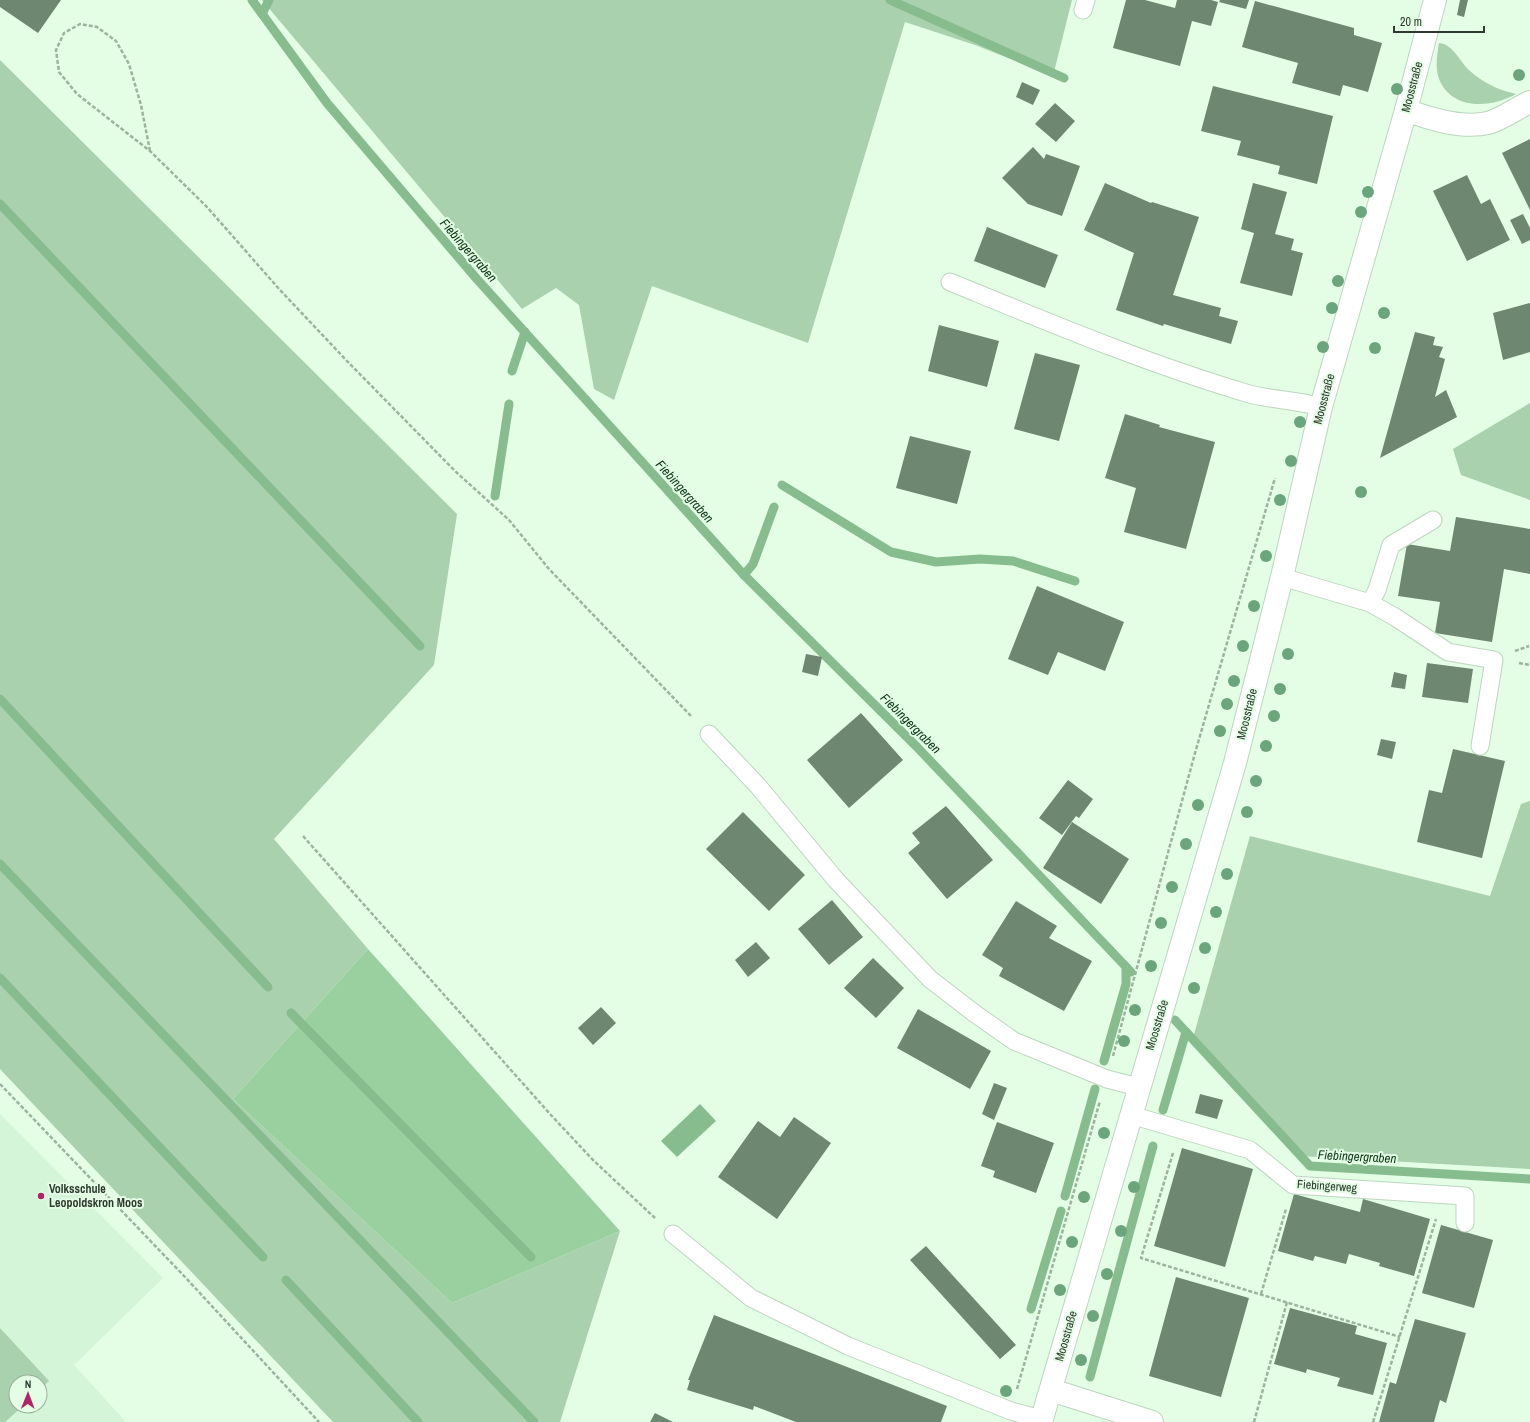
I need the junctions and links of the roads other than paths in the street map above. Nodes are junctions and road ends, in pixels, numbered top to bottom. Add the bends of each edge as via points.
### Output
1 (1435, 0) edge
2 (1530, 102) edge
3 (1406, 110) junction
4 (950, 282) dead end
5 (1321, 406) junction
6 (1433, 520) dead end
7 (1282, 576) junction
8 (1370, 602) junction
9 (709, 734) road end
10 (1480, 746) dead end
11 (1138, 1087) junction
12 (1131, 1115) junction
13 (1465, 1223) dead end
14 (673, 1234) road end
15 (1051, 1390) junction
16 (1041, 1421) edge
17 (1152, 1422) edge

1 - 3 street, Moosstraße
2 - 3 street via 1489,122 1469,125 1424,117
3 - 5 street, Moosstraße
4 - 5 lane via 1155,362 1248,393
5 - 7 street, Moosstraße
6 - 8 lane via 1391,545 1377,590
7 - 8 lane
7 - 11 street, Moosstraße via 1235,763
8 - 10 lane via 1448,652 1494,660
9 - 11 lane via 758,786 836,880 930,979 1014,1041 1107,1079
11 - 12 street, Moosstraße
12 - 13 lane, Fiebingerweg via 1250,1150 1293,1185 1465,1196
12 - 15 street, Moosstraße
14 - 16 lane via 751,1298 848,1346
15 - 16 street, Moosstraße
15 - 17 street

